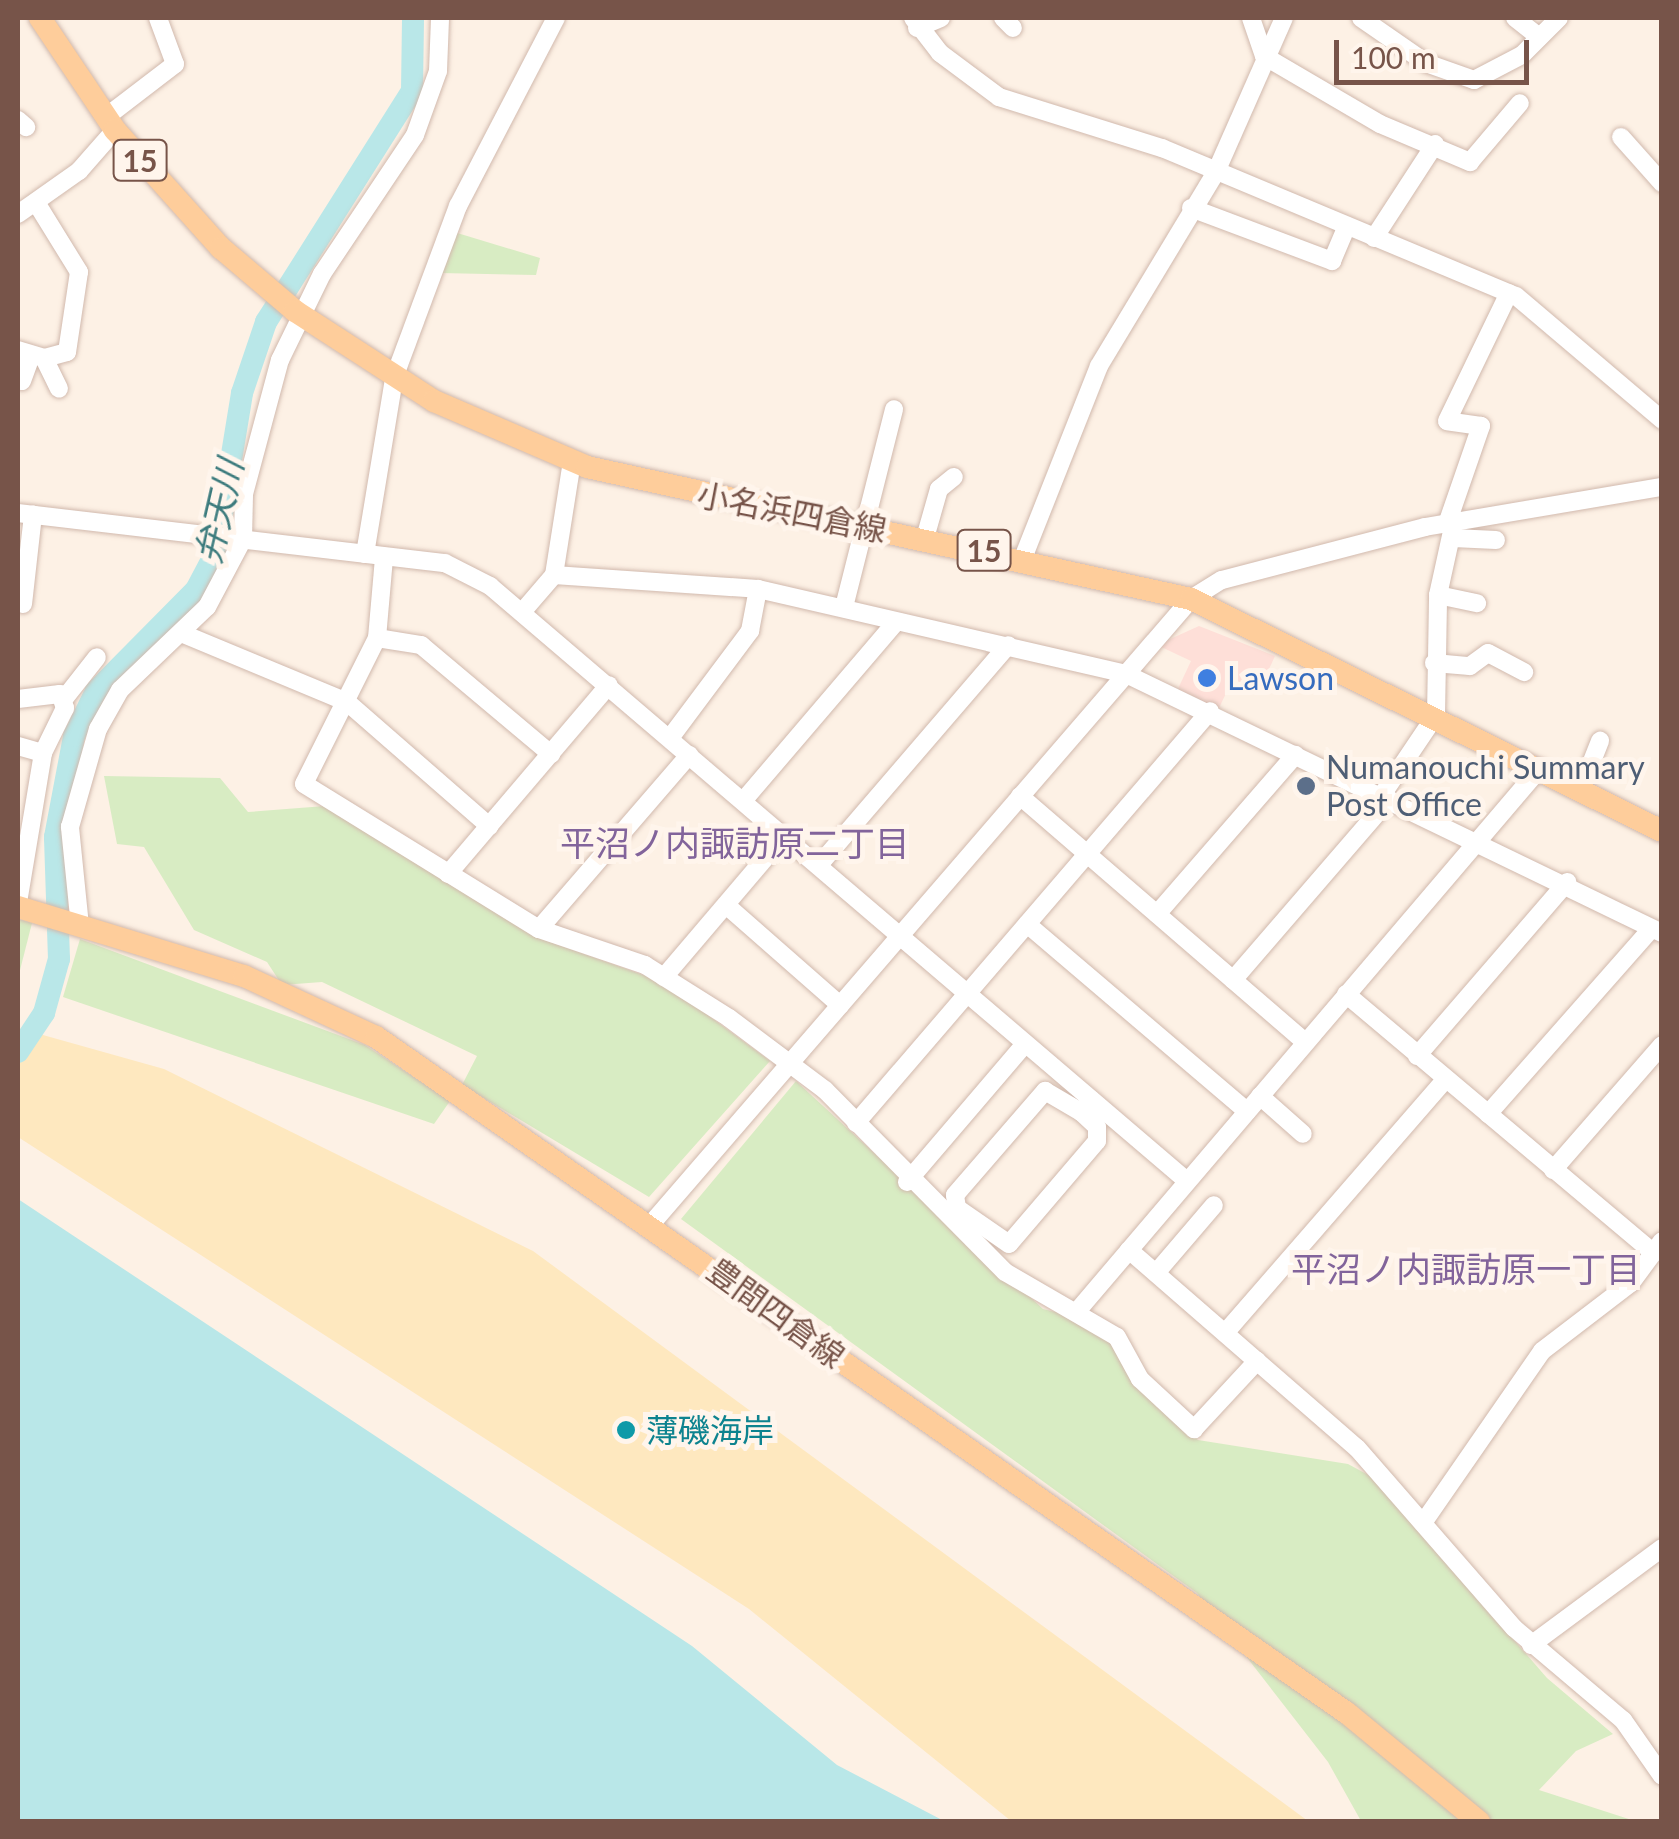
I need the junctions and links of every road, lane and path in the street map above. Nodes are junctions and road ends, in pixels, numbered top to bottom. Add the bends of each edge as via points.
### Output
1 (40, 18) edge
2 (158, 18) edge
3 (440, 18) edge
4 (556, 18) edge
5 (941, 18) edge
6 (1251, 18) edge
7 (1284, 18) edge
8 (1362, 18) edge
9 (1516, 18) edge
10 (1559, 18) edge
11 (915, 23) edge
12 (1539, 38) junction
13 (1264, 56) junction
14 (1520, 103) dead end
15 (110, 124) junction
16 (1621, 138) dead end
17 (1435, 144) junction
18 (1216, 172) junction
19 (1662, 184) edge
20 (38, 204) junction
21 (1191, 208) junction
22 (18, 214) edge
23 (1347, 226) junction
24 (1374, 238) junction
25 (1510, 293) junction
26 (298, 312) junction
27 (31, 355) edge
28 (394, 378) junction
29 (22, 381) dead end
30 (59, 388) dead end
31 (894, 409) dead end
32 (1662, 420) edge
33 (572, 461) junction
34 (954, 478) dead end
35 (1662, 487) edge
36 (32, 515) edge
37 (860, 526) junction
38 (1451, 528) junction
39 (925, 538) junction
40 (242, 539) junction
41 (1496, 540) dead end
42 (375, 556) junction
43 (1023, 558) junction
44 (554, 575) junction
45 (758, 590) junction
46 (1438, 595) junction
47 (1191, 598) junction
48 (28, 601) dead end
49 (1477, 603) dead end
50 (844, 607) junction
51 (523, 611) junction
52 (896, 622) junction
53 (181, 633) junction
54 (377, 638) junction
55 (1008, 645) junction
56 (97, 657) dead end
57 (1434, 662) junction
58 (1524, 672) dead end
59 (1126, 674) junction
60 (610, 686) junction
61 (18, 699) edge
62 (64, 700) junction
63 (347, 702) junction
64 (1210, 711) junction
65 (1436, 714) junction
66 (670, 738) junction
67 (1600, 741) dead end
68 (18, 746) edge
69 (43, 753) junction
70 (550, 754) junction
71 (1296, 755) junction
72 (689, 756) junction
73 (1540, 768) junction
74 (1581, 789) junction
75 (1020, 796) junction
76 (1385, 797) junction
77 (742, 801) junction
78 (489, 826) junction
79 (1662, 832) edge
80 (784, 836) junction
81 (1478, 838) junction
82 (1087, 854) junction
83 (819, 865) junction
84 (21, 873) edge
85 (448, 874) junction
86 (1567, 882) junction
87 (726, 905) junction
88 (22, 906) edge
89 (1157, 914) junction
90 (73, 924) junction
91 (1028, 924) junction
92 (539, 929) junction
93 (1656, 931) edge
94 (900, 936) junction
95 (664, 977) junction
96 (1232, 980) junction
97 (967, 994) junction
98 (1346, 994) junction
99 (840, 1004) junction
100 (1306, 1042) junction
101 (1026, 1044) junction
102 (1662, 1045) edge
103 (1417, 1056) junction
104 (788, 1065) junction
105 (1445, 1080) junction
106 (1260, 1096) junction
107 (1086, 1106) junction
108 (1246, 1112) junction
109 (1488, 1114) junction
110 (856, 1124) junction
111 (1303, 1134) dead end
112 (1554, 1170) junction
113 (1187, 1181) junction
114 (907, 1182) junction
115 (1214, 1205) dead end
116 (652, 1223) junction
117 (1658, 1247) edge
118 (1129, 1250) junction
119 (1156, 1273) junction
120 (1079, 1308) junction
121 (1226, 1333) junction
122 (1257, 1361) junction
123 (1423, 1522) junction
124 (1662, 1548) edge
125 (1531, 1645) junction
126 (1662, 1776) edge
127 (1479, 1822) edge

1 - 15 main road, 小名浜四倉線 / 15
2 - 15 street via 175,64
3 - 26 street via 438,71 415,135
4 - 28 street via 458,206
5 - 11 street
6 - 13 street
7 - 13 street
8 - 12 street via 1426,63 1474,80
9 - 12 street
10 - 12 street
11 - 18 street via 998,97
13 - 17 street via 1380,124
13 - 18 street
14 - 17 street via 1470,162
15 - 20 street
15 - 26 main road, 小名浜四倉線 / 15
16 - 19 street
17 - 24 street
18 - 21 street
18 - 23 street
20 - 22 street
20 - 27 street via 79,272 66,352
21 - 23 street via 1332,261
21 - 43 street via 1079,406
23 - 24 street
24 - 25 street
25 - 32 street
25 - 38 street via 1447,421 1481,426
26 - 28 main road, 小名浜四倉線 / 15
26 - 40 street via 257,436
27 - 29 street
27 - 30 street
28 - 33 main road, 小名浜四倉線 / 15
28 - 42 street
31 - 37 street
33 - 37 main road, 小名浜四倉線 / 15
33 - 44 street
34 - 39 street via 938,489
35 - 38 street
36 - 40 street
36 - 48 street
37 - 39 main road, 小名浜四倉線 / 15
37 - 50 street
38 - 41 street
38 - 46 street
38 - 47 street via 1222,580
39 - 43 main road, 小名浜四倉線 / 15
40 - 42 street
40 - 53 street via 207,608
42 - 51 street via 445,563
42 - 54 street
43 - 47 main road, 小名浜四倉線 / 15
44 - 45 street
44 - 51 street
45 - 50 street
45 - 66 street via 750,631
46 - 49 street
46 - 57 street
47 - 59 street
47 - 65 main road, 小名浜四倉線 / 15
50 - 52 street
51 - 60 street
52 - 55 street
52 - 77 street
53 - 63 street
53 - 90 street via 120,690 85,767 70,827
54 - 63 street
54 - 70 street via 421,645
55 - 59 street
55 - 83 street
56 - 62 street
57 - 58 street via 1470,666 1488,653
57 - 65 street
59 - 64 street
59 - 75 street
60 - 66 street
60 - 70 street
61 - 62 street
62 - 69 street
63 - 78 street
63 - 85 street via 304,784
64 - 71 street
64 - 82 street
65 - 73 main road, 小名浜四倉線 / 15
65 - 76 street
66 - 72 street
67 - 74 street
68 - 69 street
69 - 84 street
70 - 78 street
71 - 76 street
71 - 89 street
72 - 77 street
72 - 92 street
73 - 74 main road, 小名浜四倉線 / 15
73 - 81 street
74 - 79 main road, 小名浜四倉線 / 15
75 - 82 street
75 - 94 street
76 - 81 street
76 - 96 street
77 - 80 street
78 - 85 street
80 - 83 street
80 - 87 street
81 - 86 street
81 - 98 street
82 - 89 street
82 - 91 street
83 - 94 street
84 - 88 street
85 - 92 street
86 - 93 street
86 - 103 street
87 - 95 street
87 - 99 street
88 - 90 main road, 豊間四倉線
89 - 96 street
90 - 116 main road, 豊間四倉線 via 244,976 376,1037
91 - 97 street
91 - 108 street
92 - 95 street
93 - 109 street
94 - 97 street
94 - 99 street
95 - 104 street
96 - 100 street
97 - 101 street
97 - 110 street
98 - 100 street
98 - 103 street
99 - 104 street
100 - 106 street
101 - 107 street
101 - 114 street
102 - 112 street
103 - 105 street
104 - 110 street
104 - 116 street
105 - 109 street
105 - 121 street
106 - 108 street
106 - 111 street
107 - 107 street via 1045,1091 956,1195 957,1208 1009,1244 1097,1141
107 - 113 street
108 - 113 street
109 - 112 street
110 - 114 street
112 - 117 street
113 - 118 street
114 - 120 street via 1044,1302
115 - 119 street
116 - 127 main road, 豊間四倉線 via 1347,1713
117 - 123 street via 1631,1283 1542,1351
118 - 119 street
118 - 120 street
119 - 121 street
120 - 122 street via 1117,1337 1140,1379 1194,1429
121 - 122 street
122 - 123 street via 1357,1448
123 - 125 street
124 - 125 street
125 - 126 street via 1623,1720

